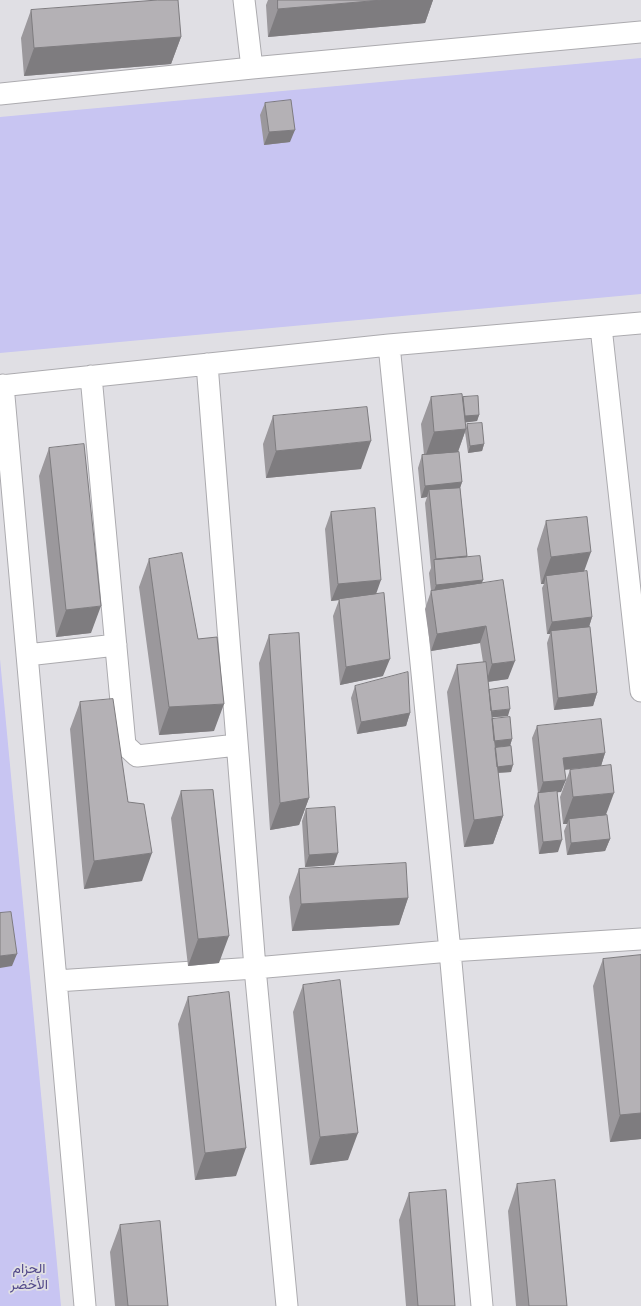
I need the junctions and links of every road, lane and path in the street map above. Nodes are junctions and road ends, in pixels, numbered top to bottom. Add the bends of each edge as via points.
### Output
1 (244, 0) edge
2 (641, 32) edge
3 (252, 68) junction
4 (0, 94) edge
5 (641, 323) edge
6 (602, 327) junction
7 (389, 345) junction
8 (208, 364) junction
9 (92, 376) junction
10 (1, 385) edge
11 (116, 645) junction
12 (27, 655) junction
13 (641, 691) edge
14 (237, 745) junction
15 (641, 939) edge
16 (450, 951) junction
17 (255, 968) junction
18 (56, 981) junction
19 (85, 1306) edge
20 (287, 1306) edge
21 (482, 1306) edge

1 - 3 street
2 - 3 street
3 - 4 street
5 - 6 street
6 - 7 street
6 - 13 street
7 - 8 street
7 - 16 street
8 - 9 street
8 - 14 street
9 - 10 street
9 - 11 street
10 - 12 street
11 - 12 street
11 - 14 street via 125,745 137,756
12 - 18 street
14 - 17 street
15 - 16 street
16 - 17 street
16 - 21 street
17 - 18 street
17 - 20 street
18 - 19 street

